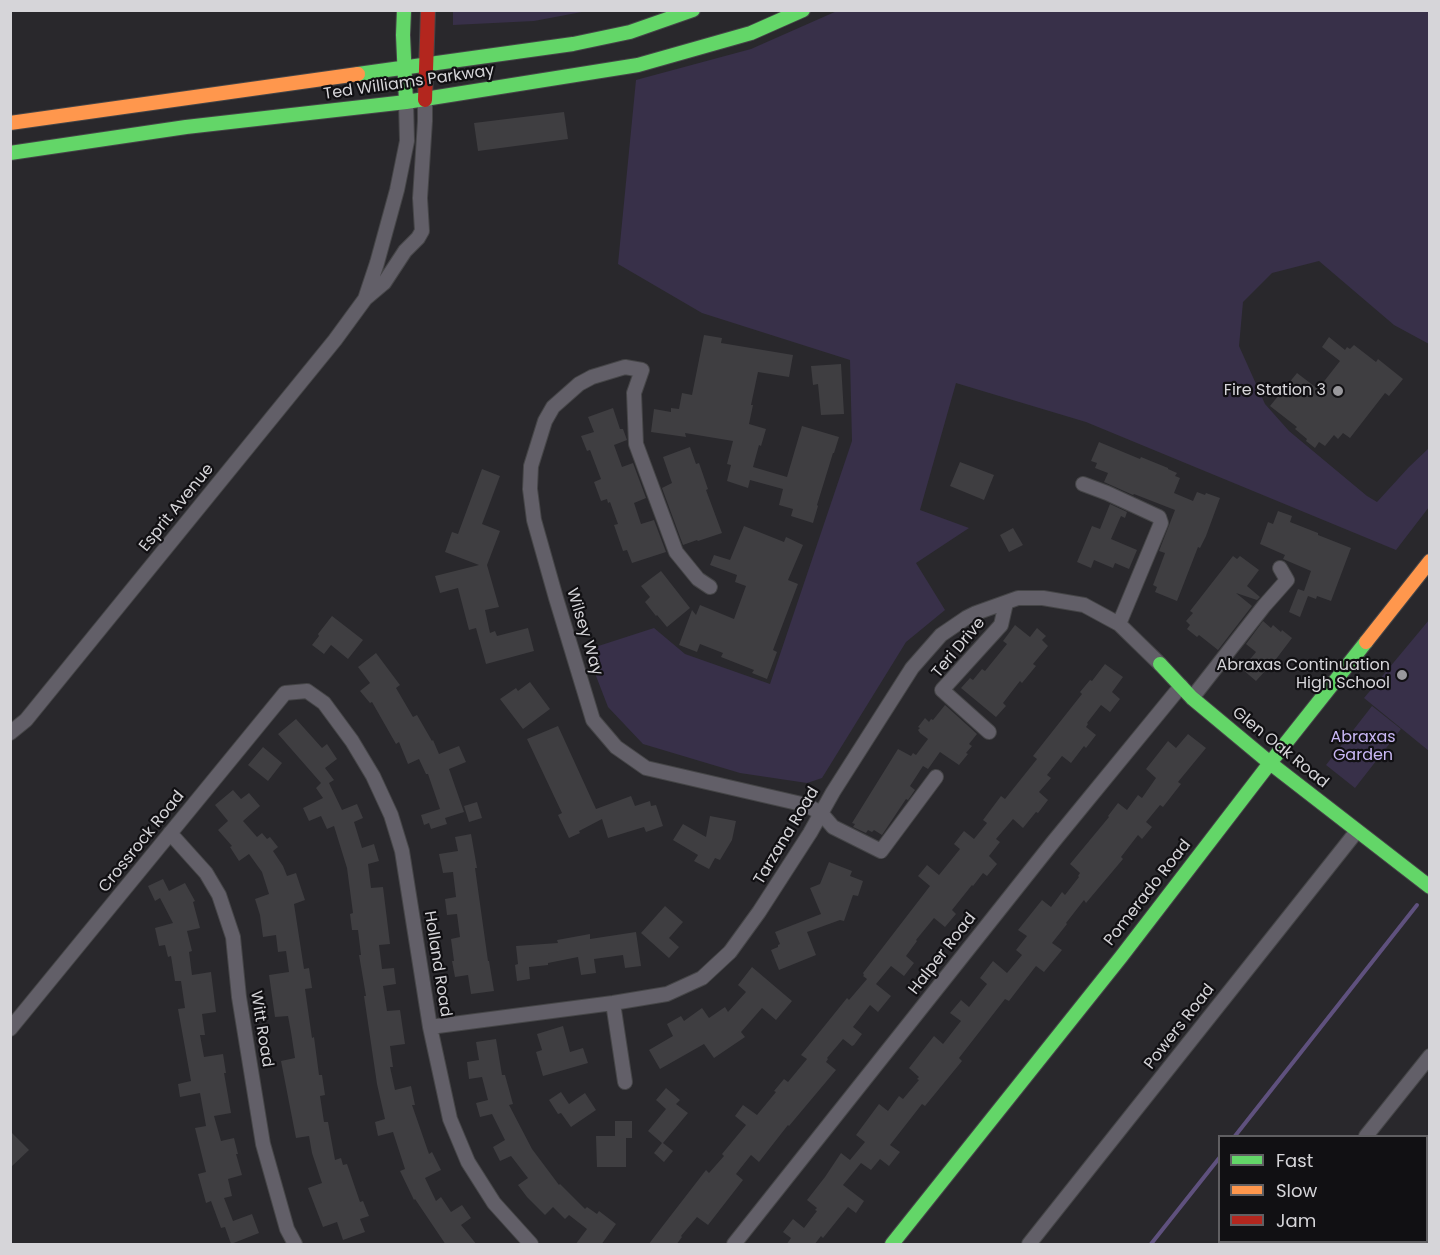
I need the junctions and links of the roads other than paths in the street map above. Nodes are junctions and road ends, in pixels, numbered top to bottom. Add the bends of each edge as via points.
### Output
1 (404, 10) edge
2 (428, 10) edge
3 (693, 10) edge
4 (803, 10) edge
5 (426, 65) junction
6 (404, 68) junction
7 (425, 100) junction
8 (406, 102) junction
9 (10, 123) edge
10 (10, 153) edge
11 (383, 241) junction
12 (405, 251) junction
13 (365, 299) junction
14 (1083, 484) dead end
15 (1430, 561) edge
16 (1280, 568) dead end
17 (710, 587) dead end
18 (1006, 603) junction
19 (1119, 624) junction
20 (1160, 664) joint
21 (1181, 686) junction
22 (307, 691) joint
23 (1192, 698) junction
24 (989, 732) dead end
25 (10, 733) edge
26 (1270, 763) junction
27 (936, 777) dead end
28 (821, 813) junction
29 (1357, 831) junction
30 (170, 833) junction
31 (1430, 887) edge
32 (613, 1003) junction
33 (430, 1027) junction
34 (10, 1029) edge
35 (1430, 1056) edge
36 (625, 1082) dead end
37 (1368, 1135) edge
38 (295, 1245) edge
39 (531, 1245) edge
40 (734, 1245) edge
41 (892, 1245) edge
42 (1029, 1245) edge

1 - 6 main road, Esprit Avenue
2 - 5 main road, Esprit Avenue
3 - 5 main road, Ted Williams Parkway via 630,32 573,44
4 - 7 main road, Ted Williams Parkway via 751,33 638,65
5 - 6 main road, Ted Williams Parkway
5 - 7 main road, Esprit Avenue
6 - 8 main road, Esprit Avenue
6 - 9 main road, Ted Williams Parkway
7 - 8 main road, Ted Williams Parkway
7 - 12 street, Esprit Avenue via 422,231
8 - 10 main road, Ted Williams Parkway via 225,122
8 - 11 street, Esprit Avenue via 407,141
11 - 12 street
11 - 13 street, Esprit Avenue
12 - 13 street, Esprit Avenue via 384,283
13 - 25 street, Esprit Avenue via 26,720
14 - 19 street via 1159,517 1161,523
15 - 26 main road, Pomerado Road
16 - 23 street via 1287,580
17 - 28 street, Wilsey Way via 698,579 676,552 636,444 633,393 642,370 625,367 579,384 553,407 545,421 531,466 530,489 534,520 593,720 616,747 646,768 806,805
18 - 19 street, Tarzana Road via 1018,598 1043,598 1084,605
18 - 24 street, Teri Drive via 1001,625 942,690
18 - 28 street, Tarzana Road via 976,613 941,635 912,668
19 - 20 street, Glen Oak Road
20 - 21 main road, Glen Oak Road
21 - 23 main road, Glen Oak Road
21 - 40 street, Halper Road
22 - 30 street, Crossrock Road via 285,693
22 - 33 street, Holland Road via 324,703 352,741 391,815 402,851
23 - 26 main road, Glen Oak Road
26 - 29 main road, Glen Oak Road
26 - 41 main road, Pomerado Road
27 - 28 street, Wilsey Way via 881,851 833,827
28 - 32 street, Tarzana Road via 759,912 729,952 702,978 667,994
29 - 31 main road, Glen Oak Road
29 - 42 street, Powers Road
30 - 34 street, Crossrock Road
30 - 38 street, Witt Road via 206,873 219,895 232,937 263,1144
32 - 33 street, Tarzana Road
32 - 36 street
33 - 39 street, Holland Road via 450,1119 468,1162 494,1203
35 - 37 street

